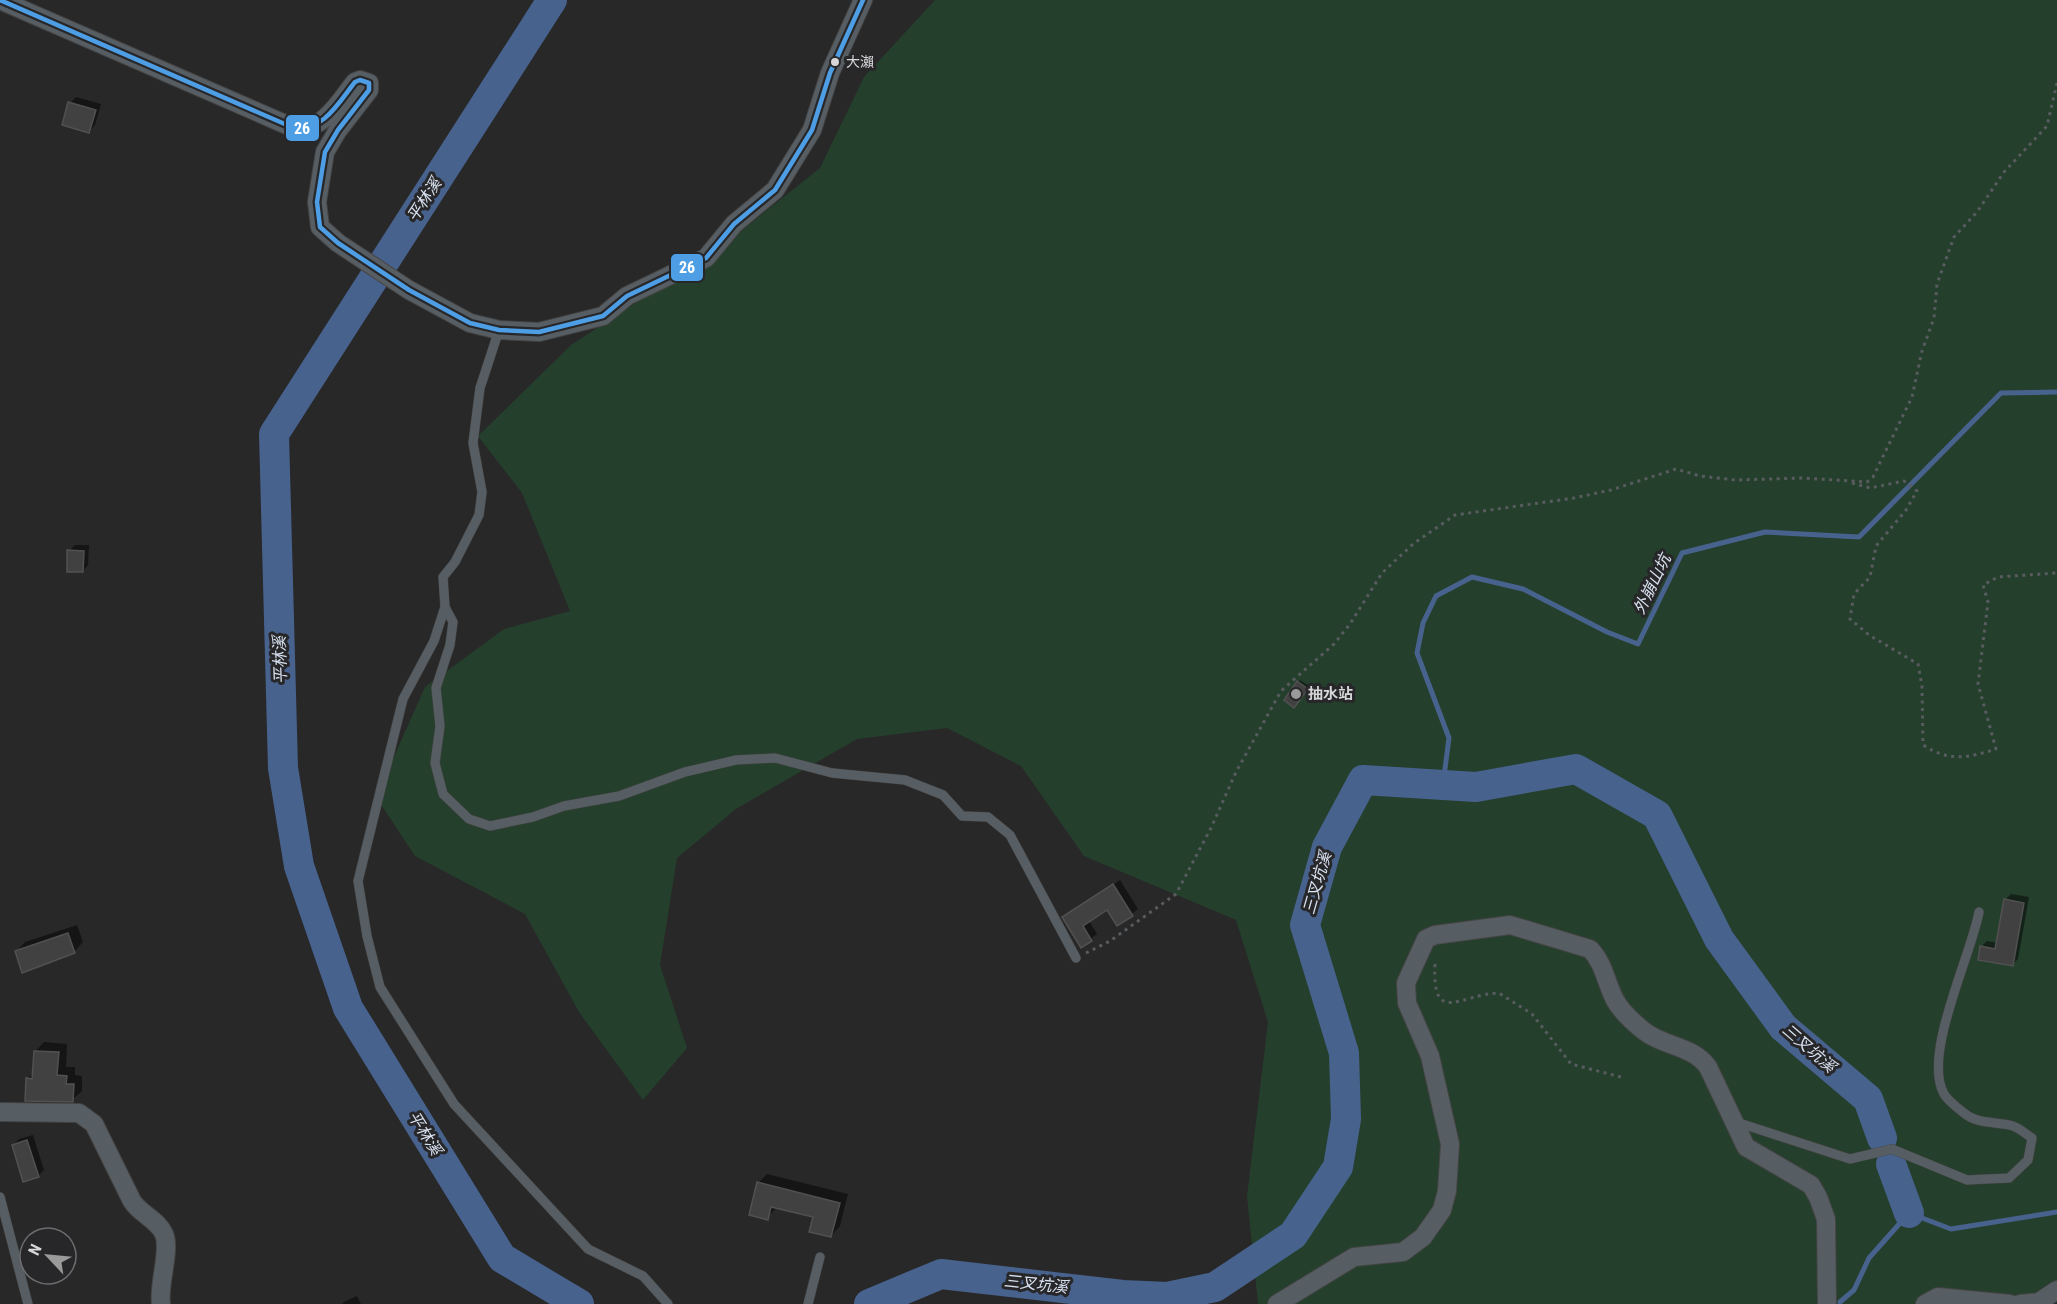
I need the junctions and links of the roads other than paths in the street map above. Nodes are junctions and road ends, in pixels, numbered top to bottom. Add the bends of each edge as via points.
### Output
1 (0, 0) edge
2 (863, 0) edge
3 (499, 330) junction
4 (445, 608) junction
5 (1979, 912) dead end
6 (1076, 958) road end
7 (0, 1112) edge
8 (1736, 1122) junction
9 (0, 1197) edge
10 (820, 1257) dead end
11 (2057, 1290) edge
12 (28, 1304) edge
13 (161, 1304) edge
14 (668, 1304) edge
15 (808, 1304) edge
16 (1277, 1304) edge
17 (1827, 1304) edge
18 (1926, 1304) edge
19 (2010, 1304) edge
20 (2020, 1304) edge

1 - 3 street via 294,128 306,130 316,126 355,82 369,83 369,90 325,152 317,202 320,227 409,290 470,323
2 - 3 street via 830,73 812,130 775,190 734,224 706,258 627,296 603,316 539,332
3 - 4 lane via 480,388 473,443 482,492 479,515 443,577
4 - 6 lane via 453,622 436,688 440,726 435,763 443,794 469,819 490,826 533,817 564,806 619,796 685,772 736,760 775,758 832,774 905,780 943,795 962,816 988,817 1010,835
4 - 14 lane via 434,641 403,699 358,881 381,987 454,1104 588,1249 643,1276
5 - 8 lane via 1976,933 1949,1009 1938,1061 1944,1094 1966,1115 2014,1126 2032,1138 2028,1160 2009,1178 1967,1180 1892,1149 1850,1159
7 - 13 street via 79,1113 94,1124 132,1201 165,1236
8 - 16 street via 1701,1057 1645,1033 1616,1001 1598,957 1590,949 1510,925 1435,935 1426,939 1406,984 1407,1003 1430,1056 1450,1144 1442,1210 1423,1237 1403,1252 1354,1257
8 - 17 street via 1746,1147 1811,1185 1818,1197 1826,1220
9 - 12 lane
10 - 15 lane
11 - 20 street via 2039,1302
18 - 19 street via 1938,1297

